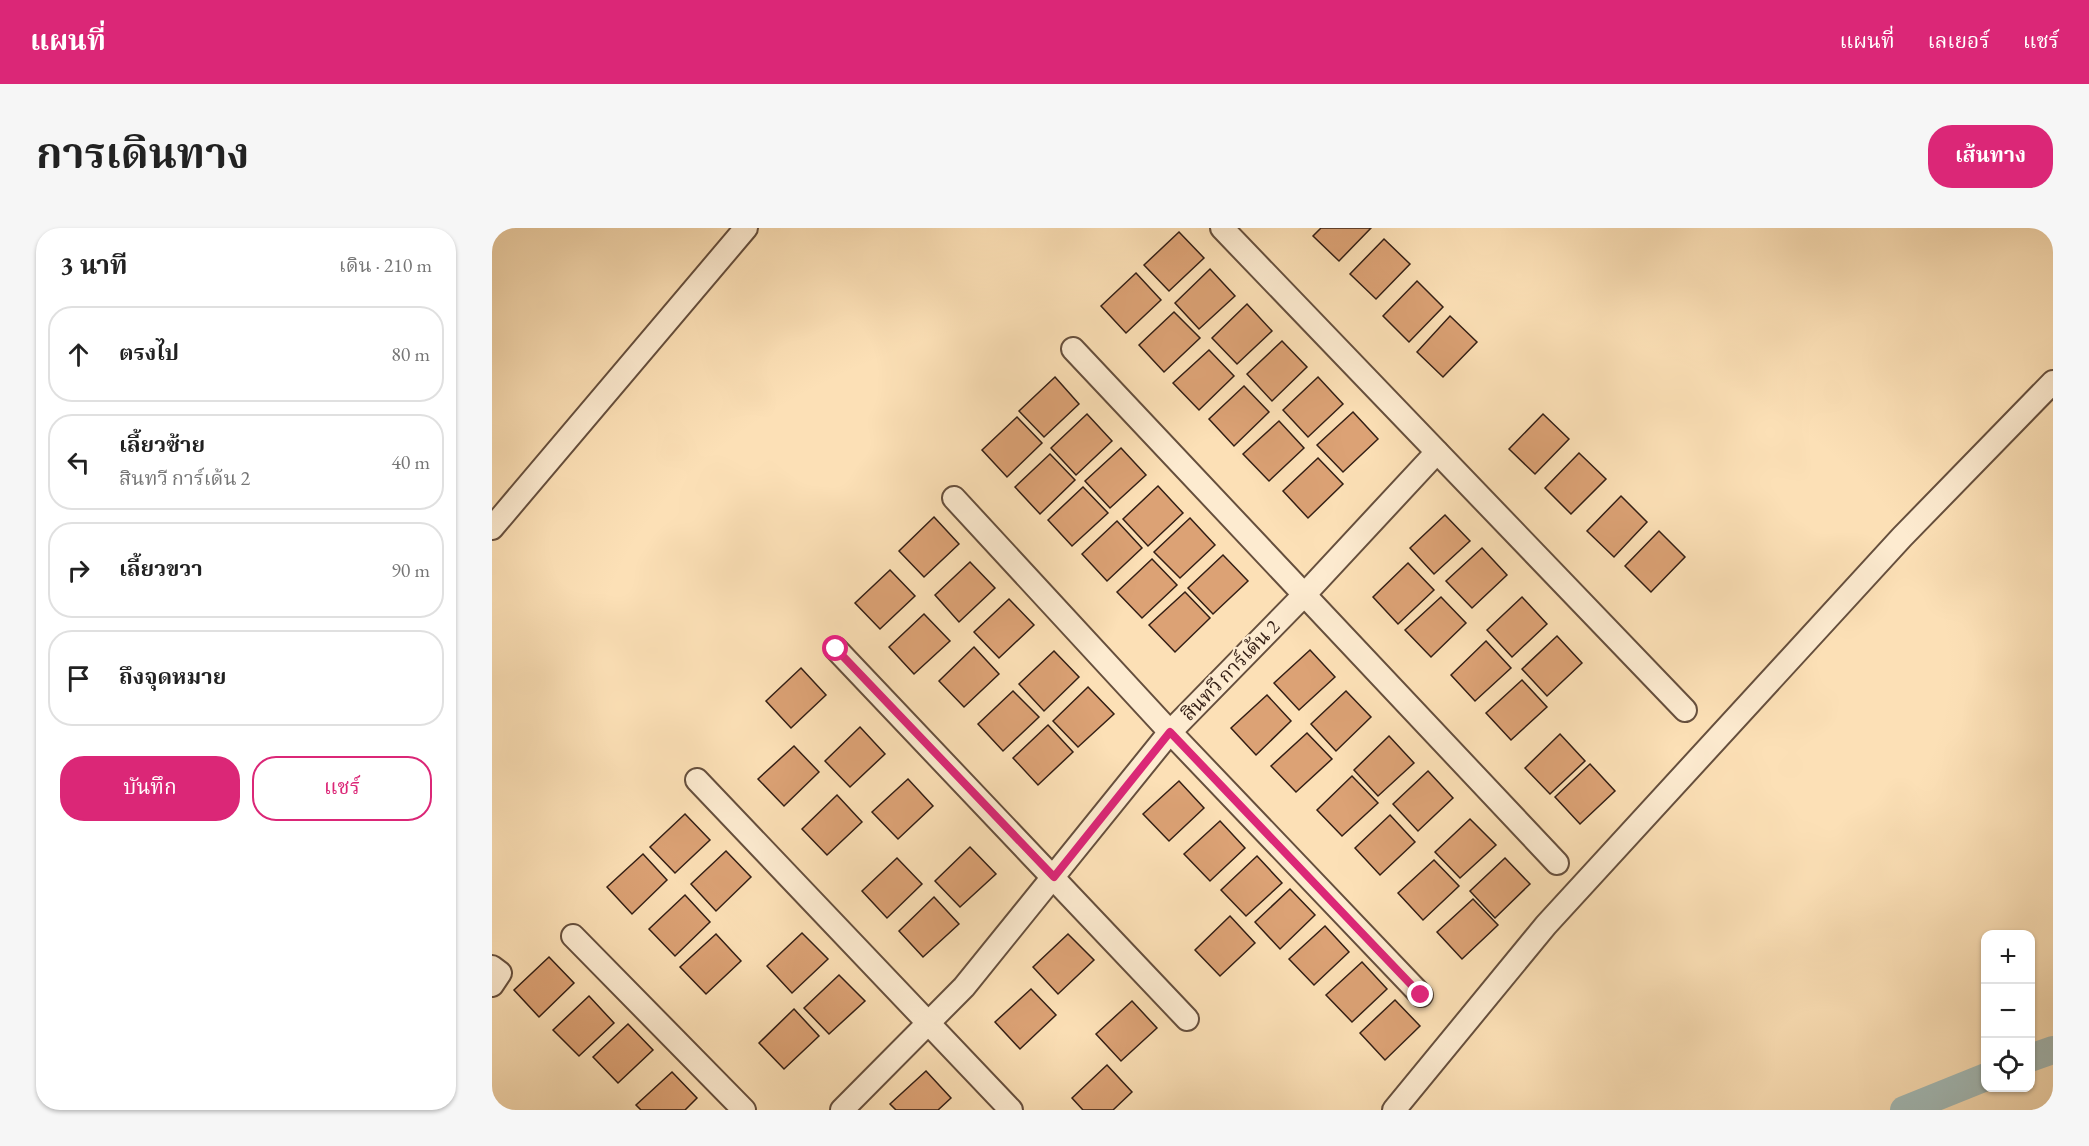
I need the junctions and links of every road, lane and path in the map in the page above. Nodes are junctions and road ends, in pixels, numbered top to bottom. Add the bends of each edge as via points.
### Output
1 (747, 228) edge
2 (1222, 228) edge
3 (1073, 349) dead end
4 (2053, 382) edge
5 (1437, 452) junction
6 (954, 498) dead end
7 (492, 528) edge
8 (1305, 594) junction
9 (836, 649) dead end
10 (1685, 710) dead end
11 (1170, 732) junction
12 (697, 780) dead end
13 (1557, 863) dead end
14 (1054, 877) junction
15 (573, 936) dead end
16 (492, 967) edge
17 (492, 985) edge
18 (1421, 995) dead end
19 (1187, 1019) dead end
20 (930, 1022) junction
21 (744, 1110) edge
22 (842, 1110) edge
23 (1011, 1110) edge
24 (1394, 1110) edge

1 - 7 street
2 - 5 street
3 - 8 street
4 - 24 street via 1902,537 1546,925
5 - 8 street, สินทวี การ์เด้น 2
5 - 10 street
6 - 11 street
8 - 11 street, สินทวี การ์เด้น 2
8 - 13 street
9 - 14 street
11 - 14 street, สินทวี การ์เด้น 2
11 - 18 street
12 - 20 street
14 - 19 street
14 - 20 street, สินทวี การ์เด้น 2 via 964,987
15 - 21 street
16 - 17 street via 501,973
20 - 22 street, สินทวี การ์เด้น 2
20 - 23 street

